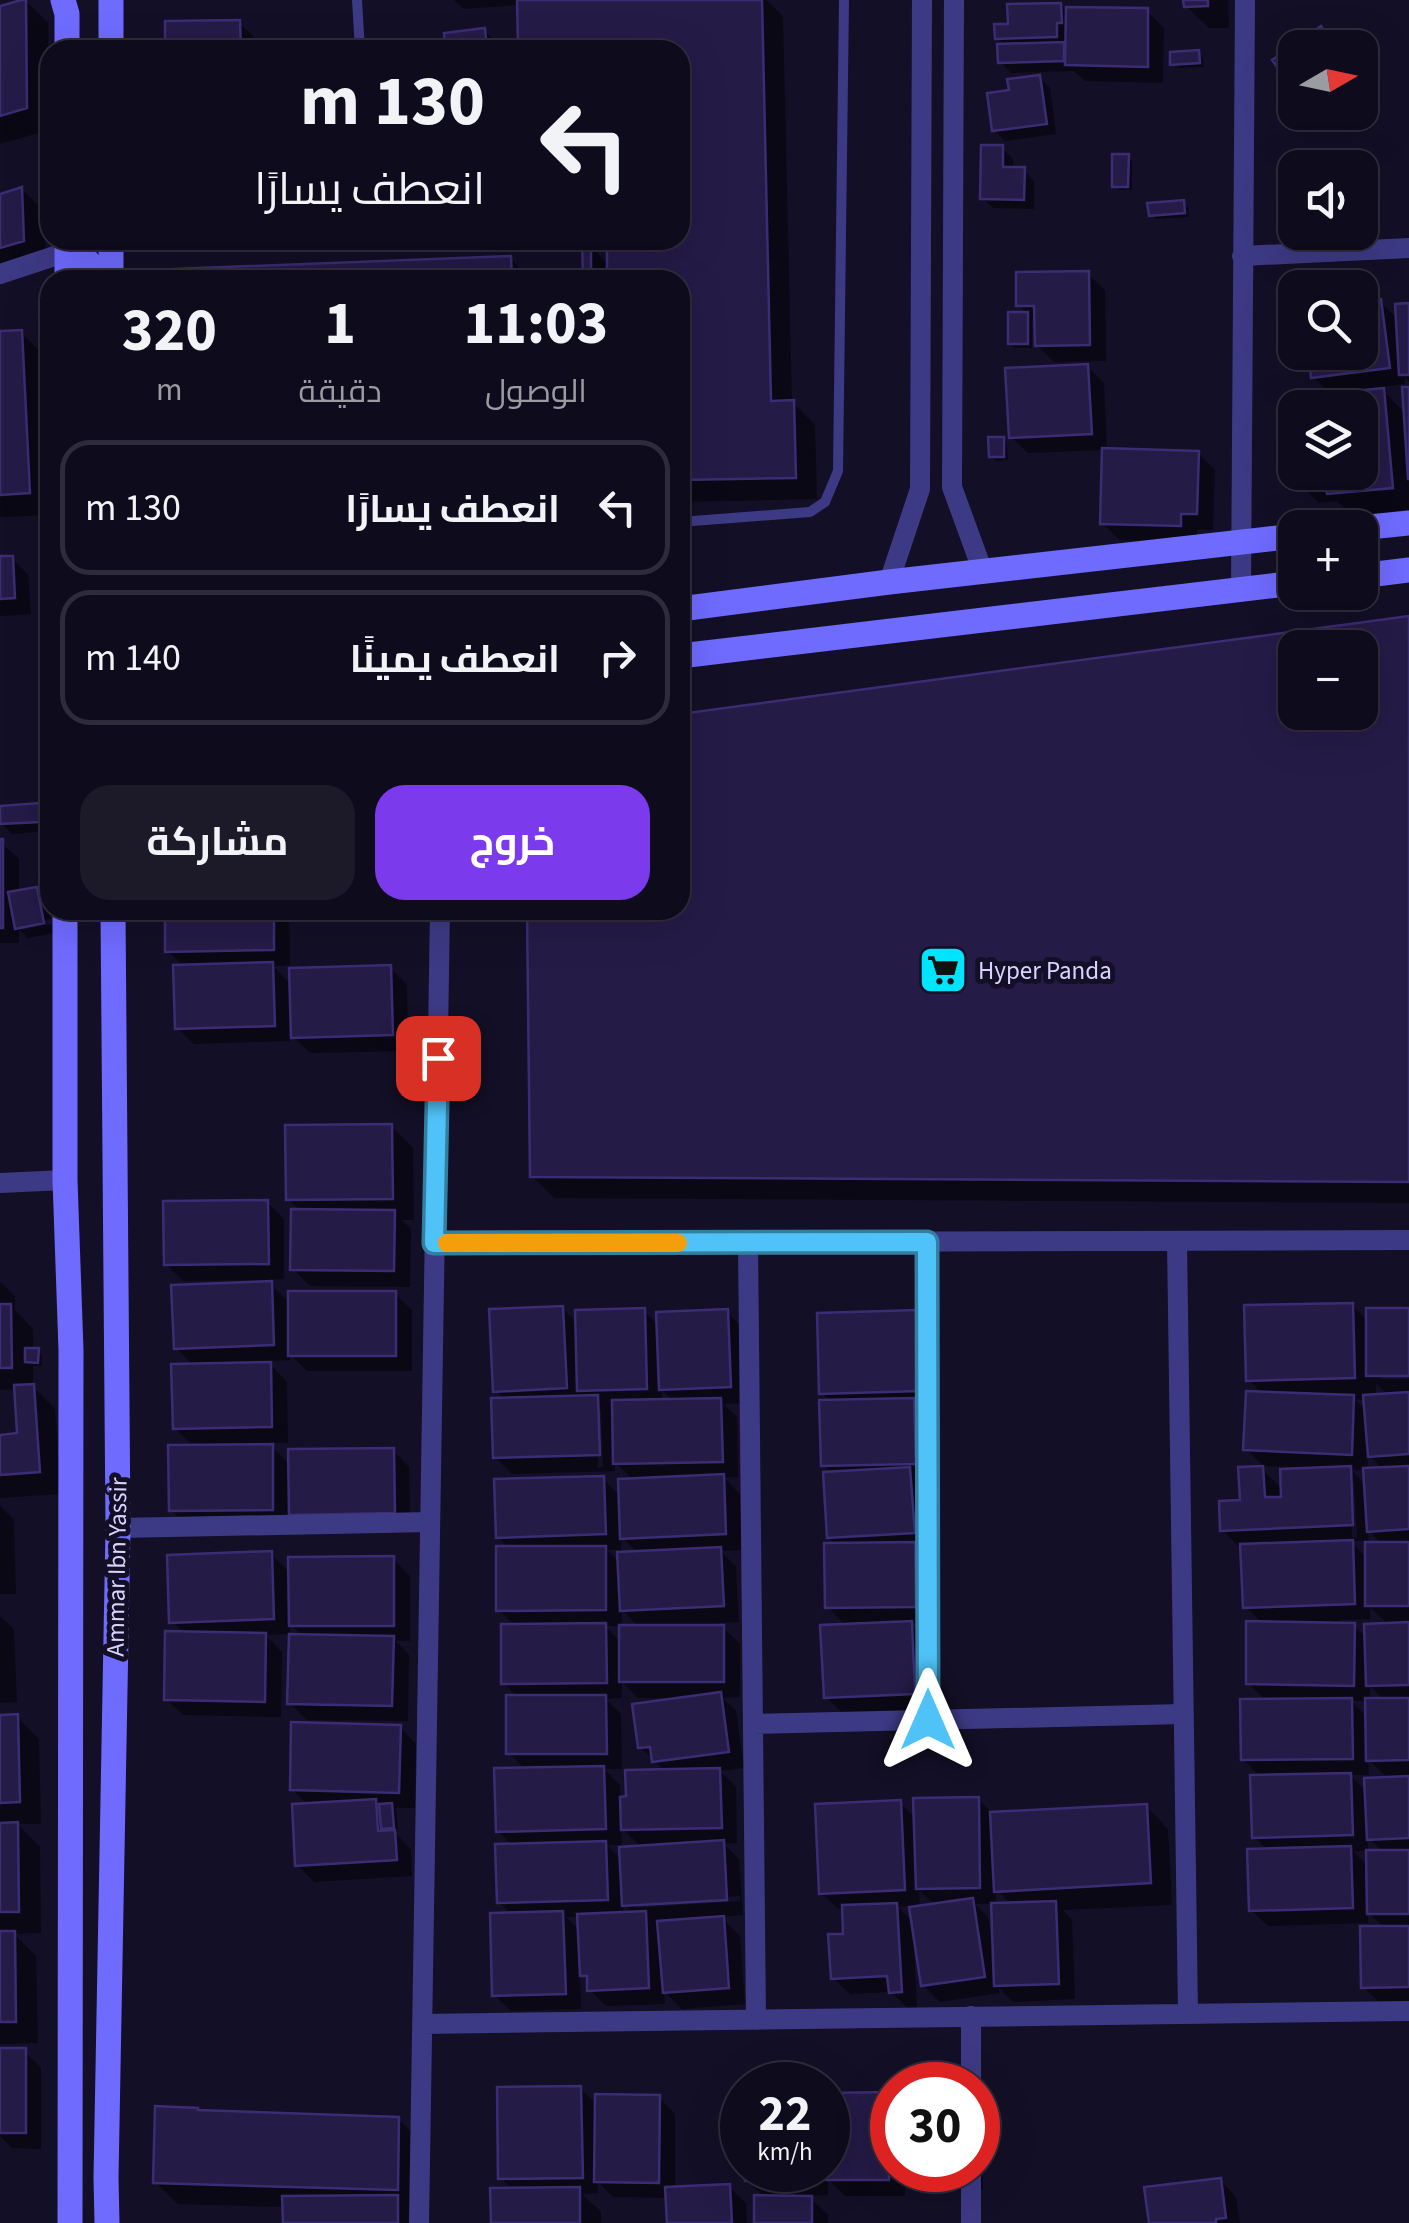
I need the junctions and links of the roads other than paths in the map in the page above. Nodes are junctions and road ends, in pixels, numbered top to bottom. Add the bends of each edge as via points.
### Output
1 (63, 0) edge
2 (111, 0) edge
3 (358, 0) edge
4 (844, 0) edge
5 (922, 0) edge
6 (954, 0) edge
7 (1267, 0) edge
8 (1245, 1) edge
9 (66, 40) edge
10 (111, 40) edge
11 (360, 40) edge
12 (1409, 248) edge
13 (57, 250) edge
14 (73, 250) edge
15 (1242, 256) junction
16 (93, 270) edge
17 (0, 274) edge
18 (690, 521) edge
19 (1409, 522) edge
20 (1378, 526) edge
21 (1278, 538) edge
22 (1240, 543) junction
23 (1409, 570) edge
24 (983, 572) junction
25 (1378, 574) edge
26 (889, 582) junction
27 (1278, 585) edge
28 (1240, 590) junction
29 (690, 608) edge
30 (690, 655) edge
31 (66, 920) edge
32 (112, 920) edge
33 (440, 920) edge
34 (65, 1180) junction
35 (0, 1183) edge
36 (1409, 1240) edge
37 (1177, 1241) junction
38 (748, 1242) junction
39 (927, 1242) junction
40 (434, 1243) junction
41 (430, 1522) junction
42 (118, 1528) junction
43 (1184, 1714) junction
44 (928, 1720) junction
45 (753, 1724) junction
46 (1409, 2011) edge
47 (1188, 2014) junction
48 (971, 2016) junction
49 (756, 2020) junction
50 (422, 2024) junction
51 (971, 2062) edge
52 (971, 2192) edge
53 (70, 2223) edge
54 (107, 2223) edge
55 (419, 2223) edge
56 (971, 2223) edge

1 - 9 street
2 - 10 street
3 - 11 lane
4 - 18 lane via 838,470 826,502 810,512
5 - 26 street via 920,489
6 - 24 street via 952,488
7 - 8 street
8 - 15 street
12 - 15 street
13 - 17 street
14 - 16 street
15 - 22 street
19 - 20 street
21 - 22 street
22 - 24 street
22 - 28 street
23 - 25 street
24 - 26 street
26 - 29 street
27 - 28 street
28 - 30 street
31 - 34 street, Ammar Ibn Yassir
32 - 42 street, Ammar Ibn Yassir
33 - 40 street
34 - 35 street
34 - 53 street, Ammar Ibn Yassir via 71,1350
36 - 37 street
37 - 39 street
37 - 43 street
38 - 39 street
38 - 40 street
38 - 45 street
39 - 44 street
40 - 41 street
41 - 42 street
41 - 50 street
42 - 54 street, Ammar Ibn Yassir
43 - 44 street
43 - 47 street
44 - 45 street
45 - 49 street
46 - 47 street
47 - 48 street
48 - 49 street
48 - 51 street
49 - 50 street
50 - 55 street
52 - 56 street

